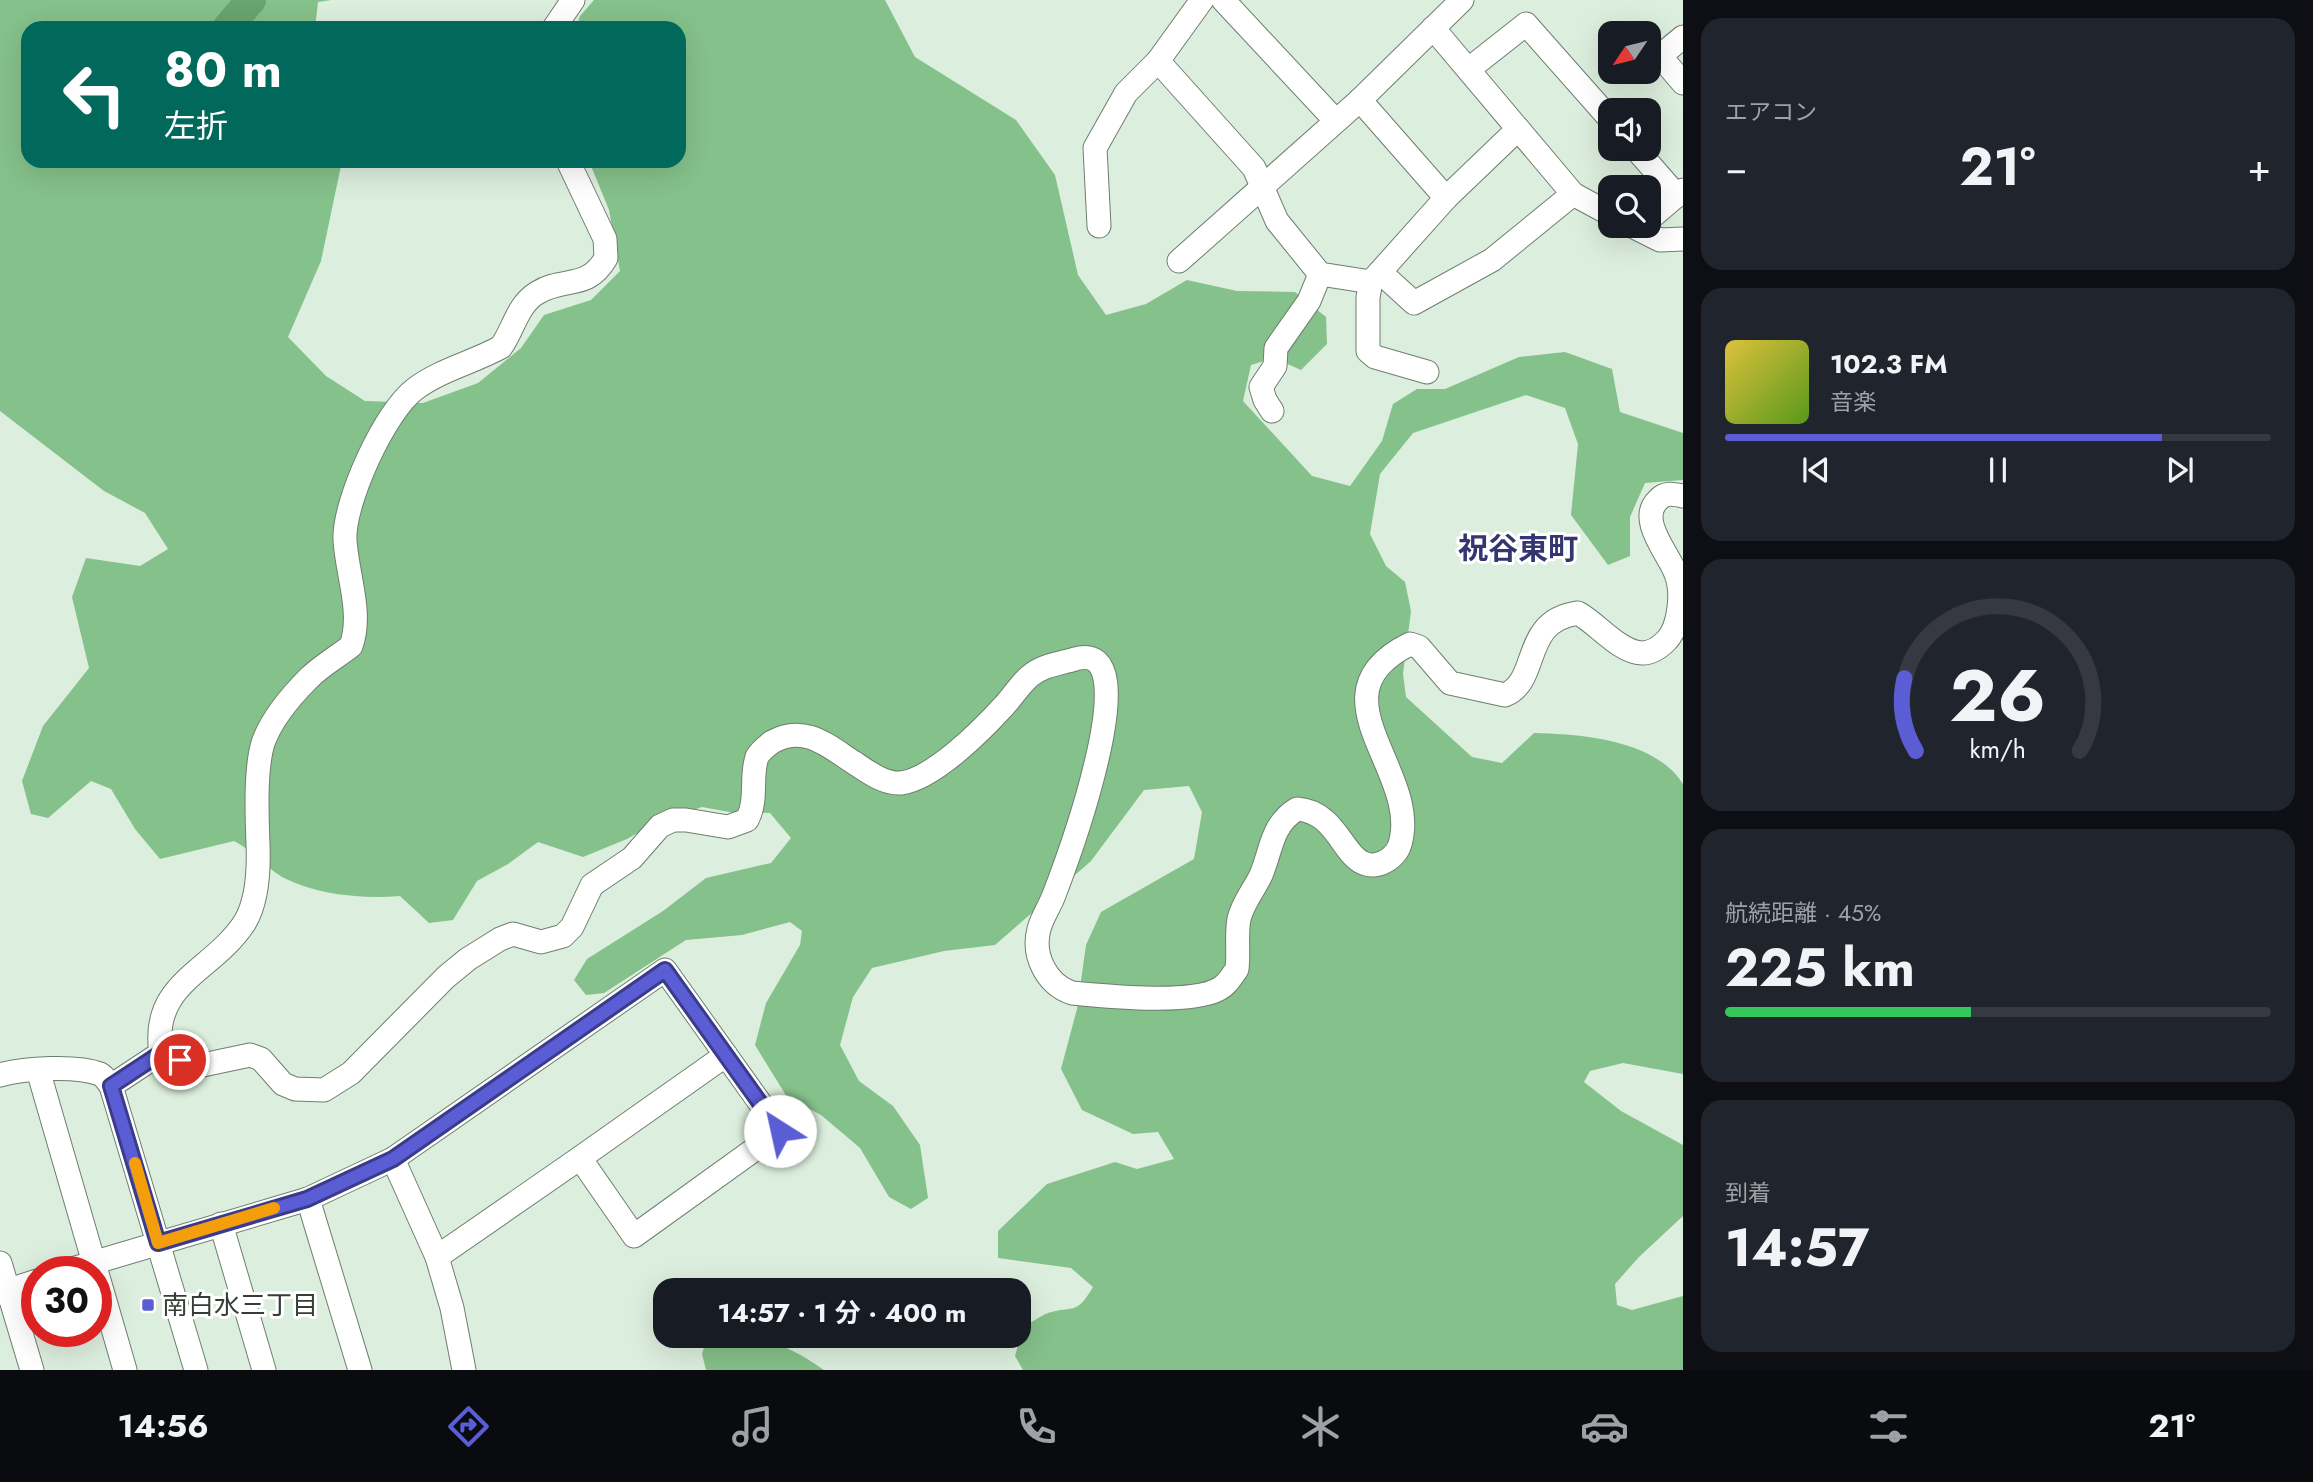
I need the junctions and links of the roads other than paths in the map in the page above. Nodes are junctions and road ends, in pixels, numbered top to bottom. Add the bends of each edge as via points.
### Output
1 (573, 0) edge
2 (1202, 0) edge
3 (1223, 0) edge
4 (1462, 0) edge
5 (559, 21) edge
6 (1433, 28) junction
7 (1683, 37) edge
8 (1158, 61) junction
9 (1469, 69) junction
10 (1683, 83) edge
11 (1360, 100) junction
12 (1598, 105) edge
13 (1335, 120) junction
14 (1518, 129) junction
15 (1648, 161) edge
16 (571, 168) edge
17 (1262, 185) junction
18 (1680, 193) edge
19 (1573, 194) junction
20 (1446, 198) junction
21 (1598, 208) edge
22 (1661, 208) edge
23 (1100, 226) dead end
24 (1657, 238) edge
25 (1683, 239) edge
26 (1179, 261) dead end
27 (1320, 274) junction
28 (1375, 277) junction
29 (1427, 372) dead end
30 (1272, 411) dead end
31 (1683, 496) edge
32 (161, 1053) junction
33 (726, 1055) junction
34 (5, 1069) edge
35 (38, 1070) junction
36 (111, 1086) junction
37 (580, 1158) junction
38 (393, 1159) junction
39 (307, 1199) junction
40 (221, 1224) junction
41 (158, 1243) junction
42 (92, 1256) edge
43 (111, 1256) edge
44 (437, 1256) junction
45 (0, 1262) edge
46 (21, 1286) edge
47 (4, 1292) edge
48 (112, 1326) edge
49 (33, 1370) edge
50 (125, 1370) edge
51 (196, 1370) edge
52 (264, 1370) edge
53 (360, 1370) edge
54 (464, 1370) edge

1 - 5 street
2 - 8 street
3 - 13 street
4 - 6 street
6 - 9 street
6 - 11 street
7 - 10 street via 1660,56
8 - 17 street via 1254,168
8 - 23 street via 1126,93 1095,148
9 - 12 street via 1527,24
9 - 14 street
11 - 13 street
11 - 20 street
13 - 17 street
14 - 19 street
14 - 20 street
15 - 18 street
16 - 32 street via 605,239 606,258 589,279 536,293 523,305 501,346 414,390 372,450 346,515 356,621 351,646 310,676 286,703 263,744 257,805 259,865 252,906 229,941 168,998 158,1032
17 - 26 street
17 - 27 street via 1277,221
18 - 22 street
19 - 21 street
19 - 28 street via 1492,260 1414,303
20 - 28 street
24 - 25 street
27 - 28 street
27 - 30 street via 1276,348 1275,366 1261,387
28 - 29 street via 1368,297 1368,351
31 - 32 street via 1661,496 1653,505 1651,519 1677,575 1679,596 1675,625 1658,649 1642,653 1623,646 1578,613 1563,615 1548,627 1534,645 1521,684 1505,695 1450,683 1410,644 1379,666 1370,680 1368,723 1401,799 1398,850 1388,861 1360,862 1321,814 1297,809 1287,815 1276,828 1261,875 1242,909 1237,969 1220,989 1183,998 1072,993 1059,989 1042,967 1039,929 1088,798 1105,712 1106,682 1093,660 1084,657 1045,666 1030,676 974,737 928,771 901,783 871,774 818,738 803,734 779,738 757,757 747,820 728,827 686,820 660,825 632,858 593,886 563,936 541,942 513,934 478,952 446,977 351,1073 324,1090 295,1090 283,1084 261,1059 250,1055 198,1066
32 - 36 street
33 - 37 street
33 - 37 street via 780,1131 634,1236
33 - 38 street via 665,970
34 - 35 street
35 - 36 street via 102,1075
35 - 42 street
36 - 41 street
37 - 44 street
38 - 39 street
38 - 44 street
39 - 40 street
39 - 53 street
40 - 41 street
40 - 52 street
41 - 43 street
41 - 51 street
44 - 54 street
45 - 47 street
46 - 47 street
47 - 49 street
48 - 50 street

